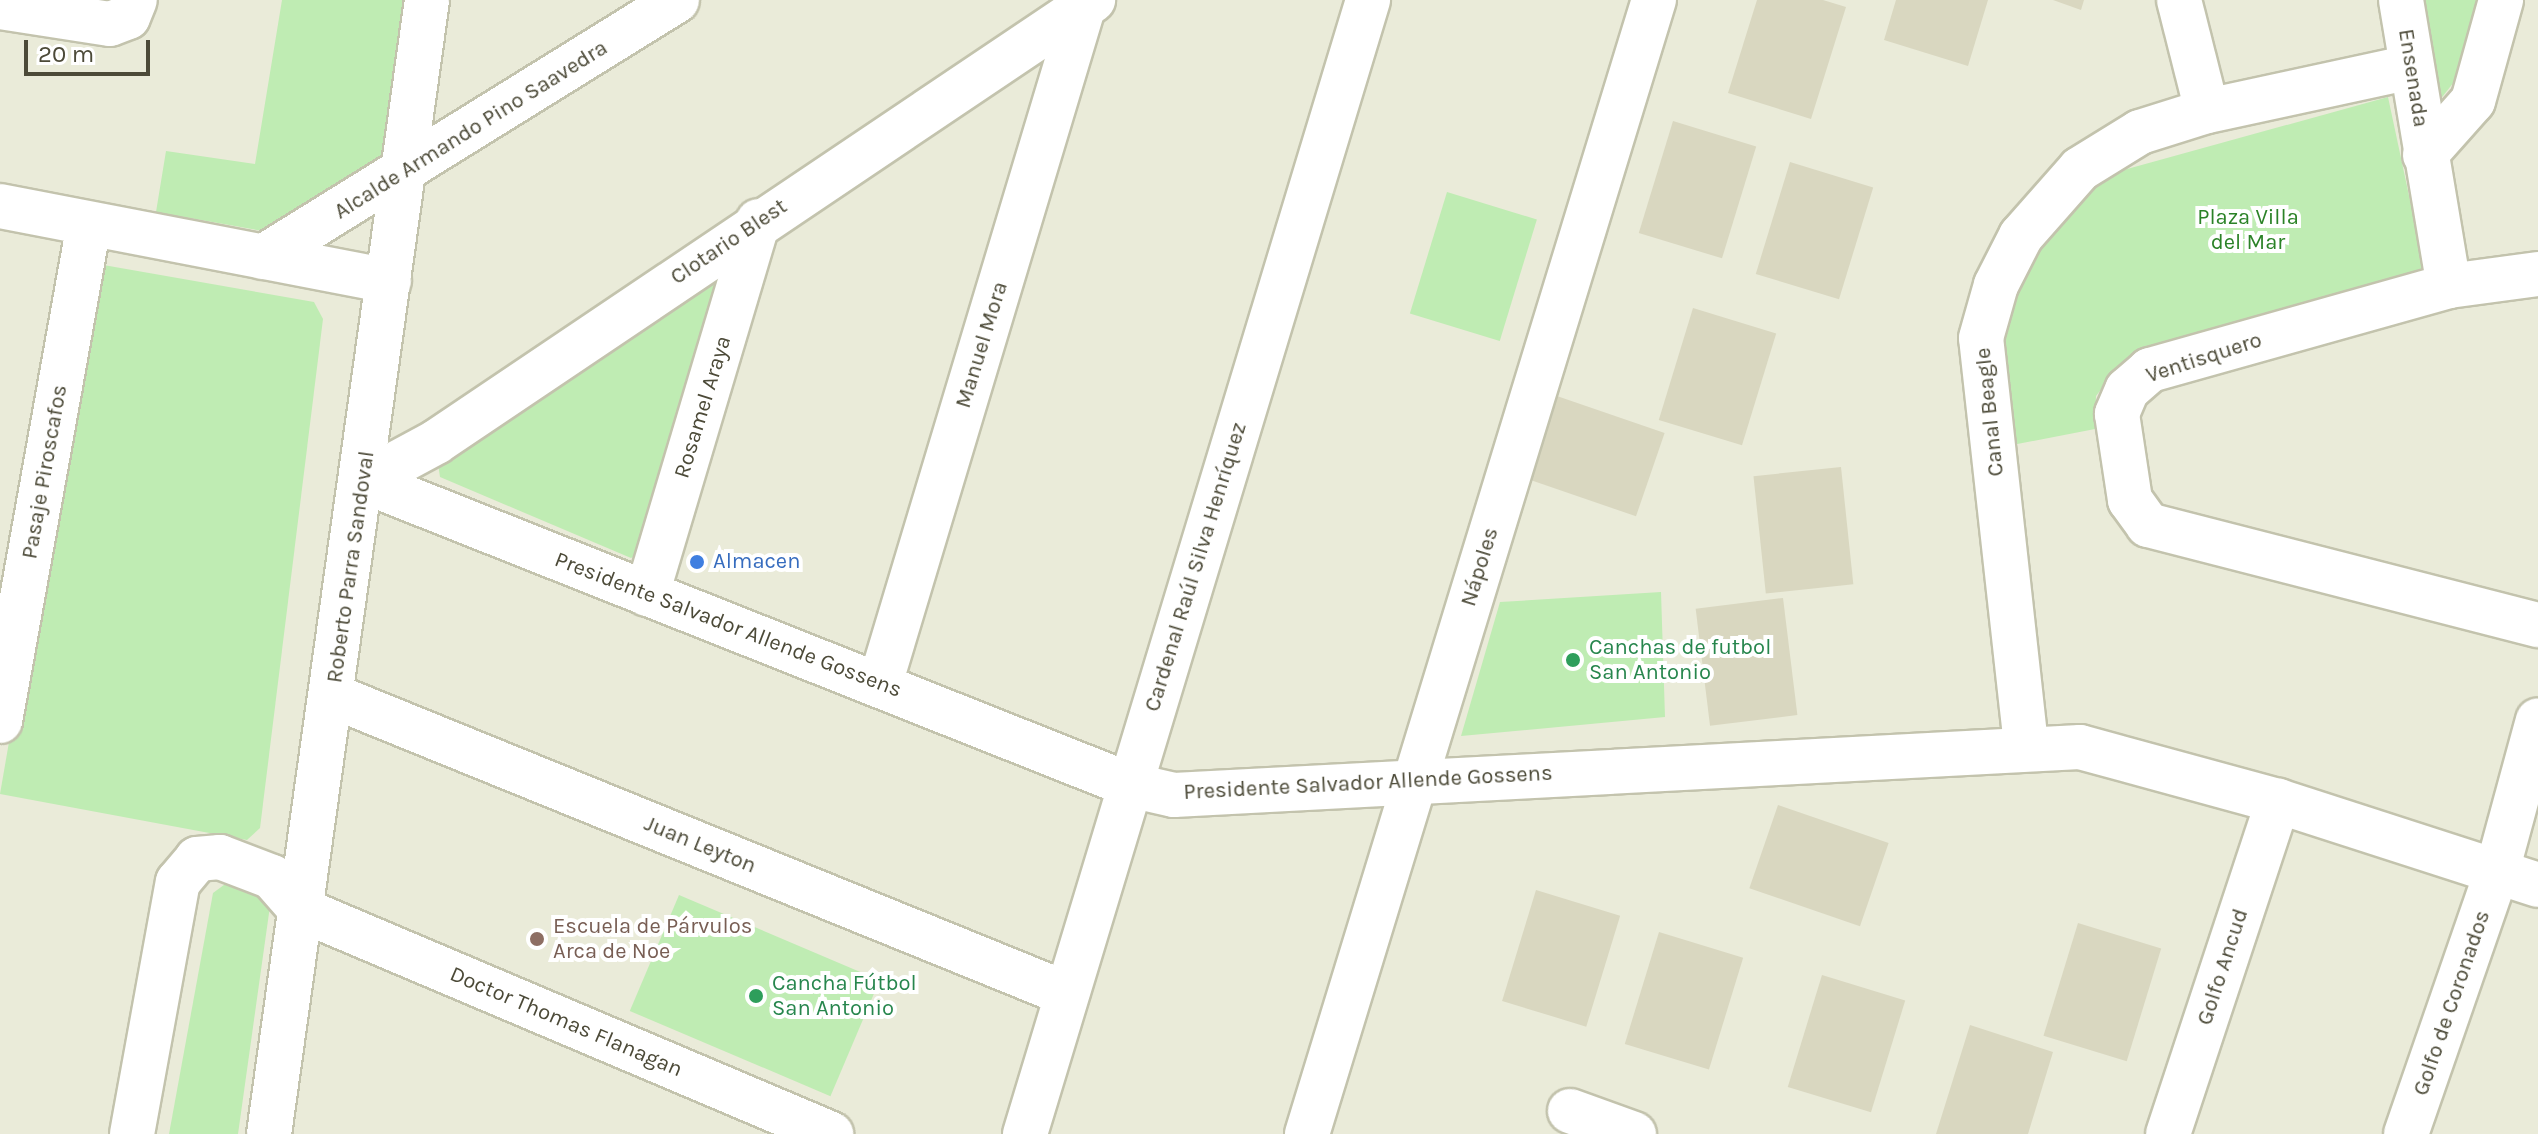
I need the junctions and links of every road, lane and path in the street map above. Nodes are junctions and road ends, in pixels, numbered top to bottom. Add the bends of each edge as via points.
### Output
1 (427, 0) edge
2 (677, 0) edge
3 (1368, 0) edge
4 (1654, 0) edge
5 (2179, 0) edge
6 (2401, 0) edge
7 (2501, 0) edge
8 (1088, 3) edge
9 (0, 7) edge
10 (122, 12) edge
11 (2410, 67) junction
12 (2207, 111) junction
13 (2425, 155) junction
14 (403, 174) junction
15 (0, 206) edge
16 (758, 221) junction
17 (89, 224) junction
18 (263, 257) junction
19 (2538, 274) edge
20 (389, 281) junction
21 (2449, 286) junction
22 (364, 481) junction
23 (647, 594) junction
24 (2538, 625) edge
25 (880, 684) junction
26 (333, 696) junction
27 (2538, 720) edge
28 (0, 721) edge
29 (2026, 745) junction
30 (1415, 780) junction
31 (1130, 785) junction
32 (2278, 801) junction
33 (2497, 871) junction
34 (2538, 885) edge
35 (300, 909) junction
36 (1067, 994) junction
37 (1570, 1111) dead end
38 (282, 1129) edge
39 (132, 1134) edge
40 (831, 1134) edge
41 (1025, 1134) edge
42 (1307, 1134) edge
43 (1634, 1134) edge
44 (2168, 1134) edge
45 (2406, 1134) edge

1 - 14 street, Roberto Parra Sandoval
2 - 14 street, Alcalde Armando Pino Saavedra
3 - 31 street, Cardenal Raúl Silva Henríquez
4 - 30 street, Nápoles
5 - 12 street
6 - 11 street, Ensenada
7 - 13 street, Ensenada via 2473,101
8 - 16 street, Clotario Blest
8 - 25 street, Manuel Mora
9 - 10 street
11 - 12 street, Canal Beagle
11 - 13 street, Ensenada
12 - 29 street, Canal Beagle via 2140,132 2080,169 2021,236 1987,311 1981,338
13 - 21 street, Ensenada
14 - 18 street, Alcalde Armando Pino Saavedra
14 - 20 street, Roberto Parra Sandoval
15 - 17 street
16 - 22 street, Clotario Blest via 436,442
16 - 23 street, Rosamel Araya
17 - 18 street
17 - 28 street, Pasaje Piroscafos
18 - 20 street
19 - 21 street, Ventisquero
20 - 22 street, Roberto Parra Sandoval
21 - 24 street, Ventisquero via 2137,379 2117,414 2130,500 2159,530
22 - 23 street, Presidente Salvador Allende Gossens
22 - 26 street, Roberto Parra Sandoval
23 - 25 street, Presidente Salvador Allende Gossens
25 - 31 street, Presidente Salvador Allende Gossens
26 - 35 street, Roberto Parra Sandoval
26 - 36 street, Juan Leyton
27 - 33 street, Golfo de Coronados
29 - 30 street, Presidente Salvador Allende Gossens
29 - 32 street, Presidente Salvador Allende Gossens via 2080,747
30 - 31 street, Presidente Salvador Allende Gossens via 1174,795
30 - 42 street, Nápoles
31 - 36 street, Cardenal Raúl Silva Henríquez
32 - 33 street
32 - 44 street, Golfo Ancud
33 - 34 street
33 - 45 street, Golfo de Coronados
35 - 38 street, Roberto Parra Sandoval
35 - 39 street via 254,866 220,857 184,868
35 - 40 street, Doctor Thomas Flanagan
36 - 41 street, Cardenal Raúl Silva Henríquez
37 - 43 street

